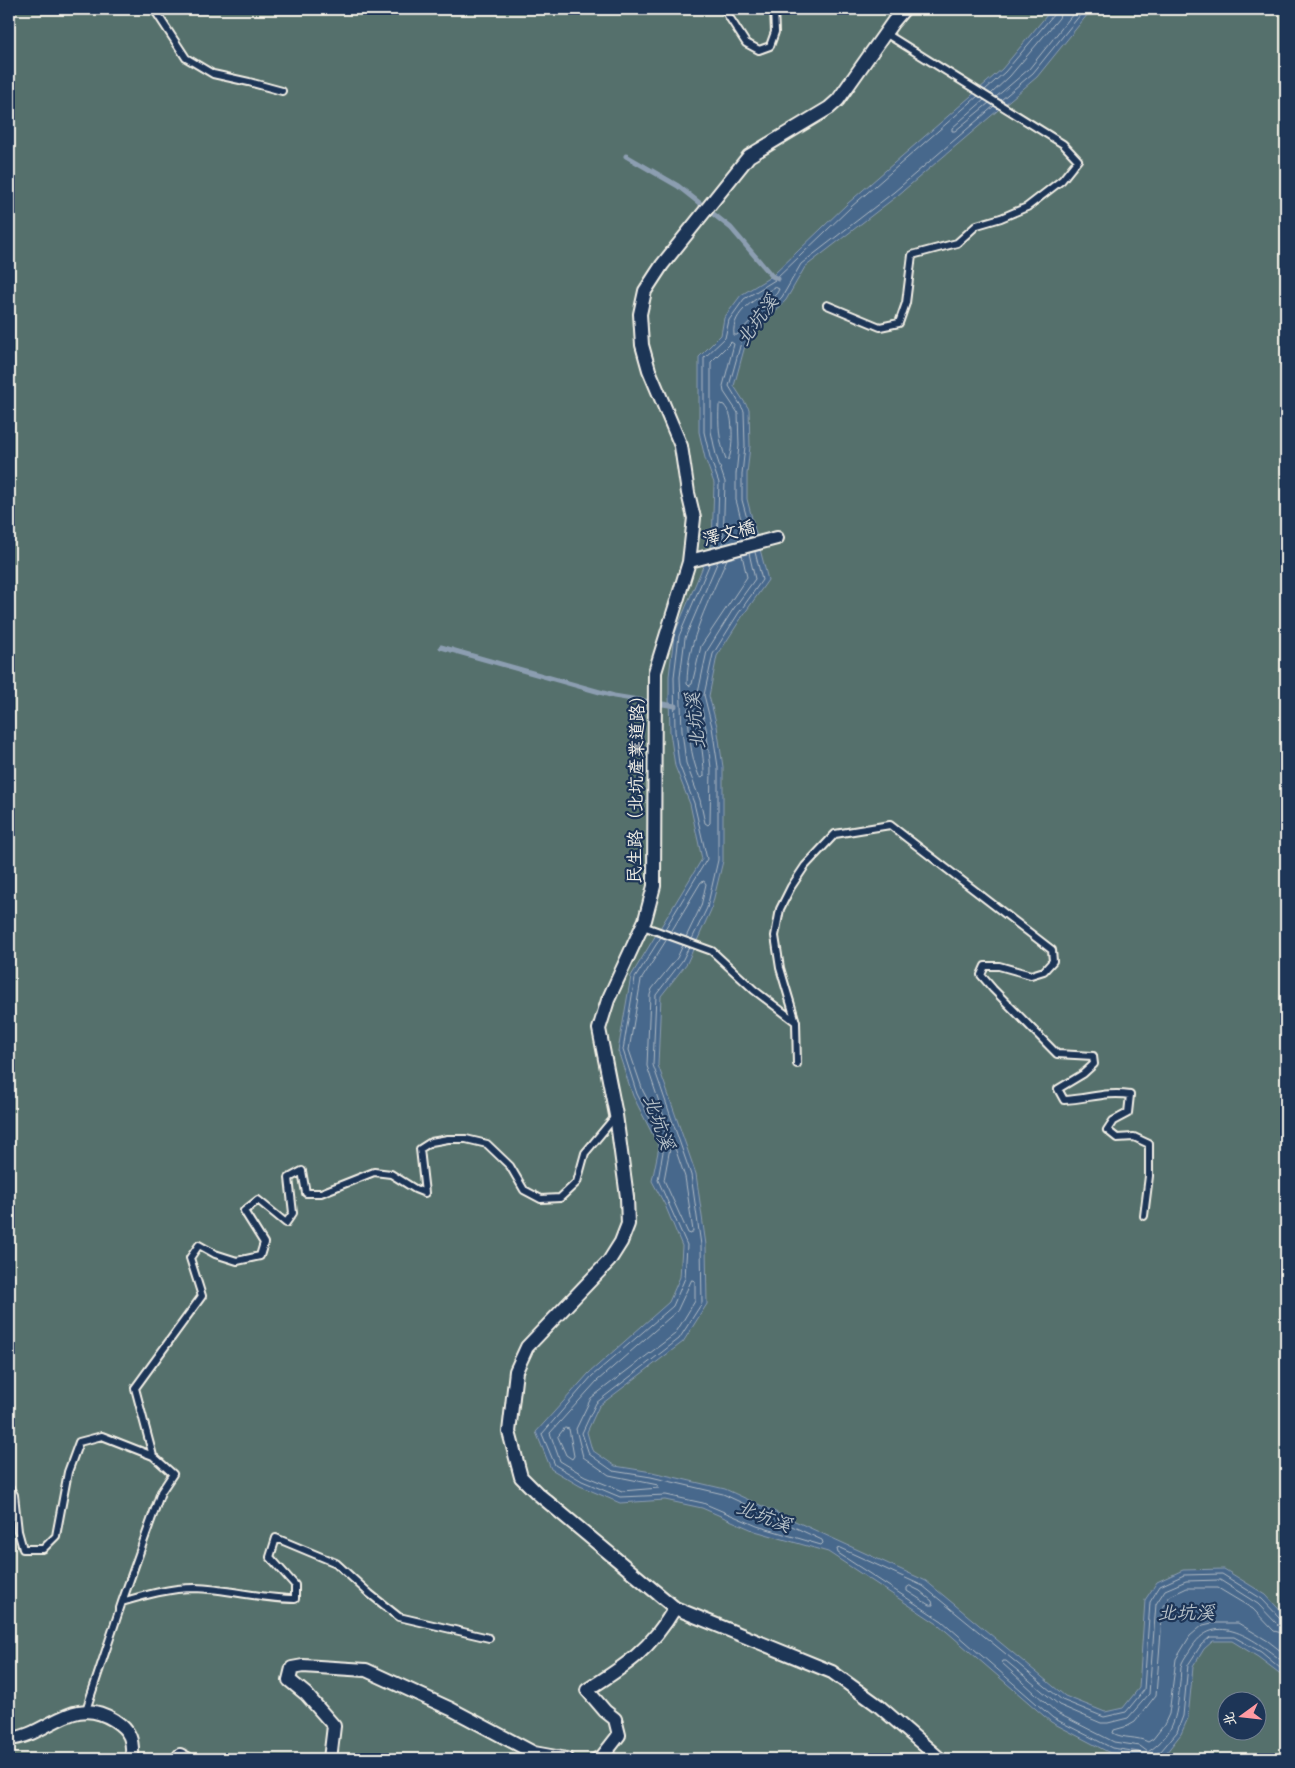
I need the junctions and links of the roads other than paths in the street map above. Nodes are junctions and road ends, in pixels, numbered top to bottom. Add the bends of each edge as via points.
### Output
1 (154, 9) edge
2 (724, 9) edge
3 (774, 9) edge
4 (904, 9) edge
5 (885, 33) junction
6 (282, 91) dead end
7 (827, 305) dead end
8 (777, 538) dead end
9 (690, 562) dead end
10 (643, 926) junction
11 (796, 1022) junction
12 (797, 1064) dead end
13 (616, 1115) junction
14 (1144, 1216) dead end
15 (153, 1456) junction
16 (9, 1487) edge
17 (122, 1602) junction
18 (675, 1608) junction
19 (488, 1638) dead end
20 (86, 1710) junction
21 (9, 1739) edge
22 (132, 1759) edge
23 (177, 1759) edge
24 (187, 1759) edge
25 (330, 1759) edge
26 (567, 1759) edge
27 (597, 1759) edge
28 (940, 1759) edge

1 - 6 lane via 186,58 213,74
2 - 3 lane via 746,43 760,50 770,46
4 - 5 street, 民生路（北坑產業道路）
5 - 7 lane via 1063,144 1078,160 1062,180 1027,207 977,225 957,243 912,255 906,303 899,323 880,327
5 - 10 street, 民生路（北坑產業道路） via 838,100 749,156 645,291 640,314 642,345 681,446 694,518 689,562 654,672 654,886
8 - 9 street, 澤文橋
10 - 11 lane via 712,951 754,990
10 - 13 street, 民生路（北坑產業道路） via 608,1000 599,1029
11 - 12 lane
11 - 14 lane via 780,968 775,936 780,909 806,866 835,834 890,825 1052,950 1053,962 1044,971 1031,975 999,966 985,966 981,975 1057,1054 1093,1056 1094,1064 1058,1089 1064,1100 1118,1093 1130,1096 1128,1113 1113,1121 1107,1130 1117,1138 1134,1136 1149,1144
13 - 15 lane via 585,1153 577,1182 560,1198 541,1199 524,1190 510,1166 487,1144 466,1139 431,1142 420,1149 425,1192 391,1174 374,1172 321,1193 306,1193 302,1171 289,1178 293,1213 286,1223 258,1200 244,1211 264,1243 260,1256 237,1261 199,1245 190,1258 202,1296 135,1388
13 - 18 street, 民生路（北坑產業道路） via 628,1224 609,1261 527,1347 516,1371 509,1432 521,1476 537,1493
15 - 16 lane via 102,1436 80,1442 68,1472 56,1536 42,1549 23,1549 14,1495
15 - 17 lane via 173,1474 162,1492
17 - 19 lane via 150,1593 193,1588 295,1599 295,1585 270,1557 276,1538 336,1564 399,1617
17 - 20 lane
18 - 27 street via 648,1646 587,1690 615,1719 619,1735
18 - 28 street, 民生路（北坑產業道路） via 832,1672 879,1706
20 - 21 street via 68,1714 40,1729
20 - 22 street via 109,1717 125,1727 132,1741
23 - 24 street via 180,1755
25 - 26 street via 334,1726 289,1680 292,1668 366,1670 459,1713 534,1753

